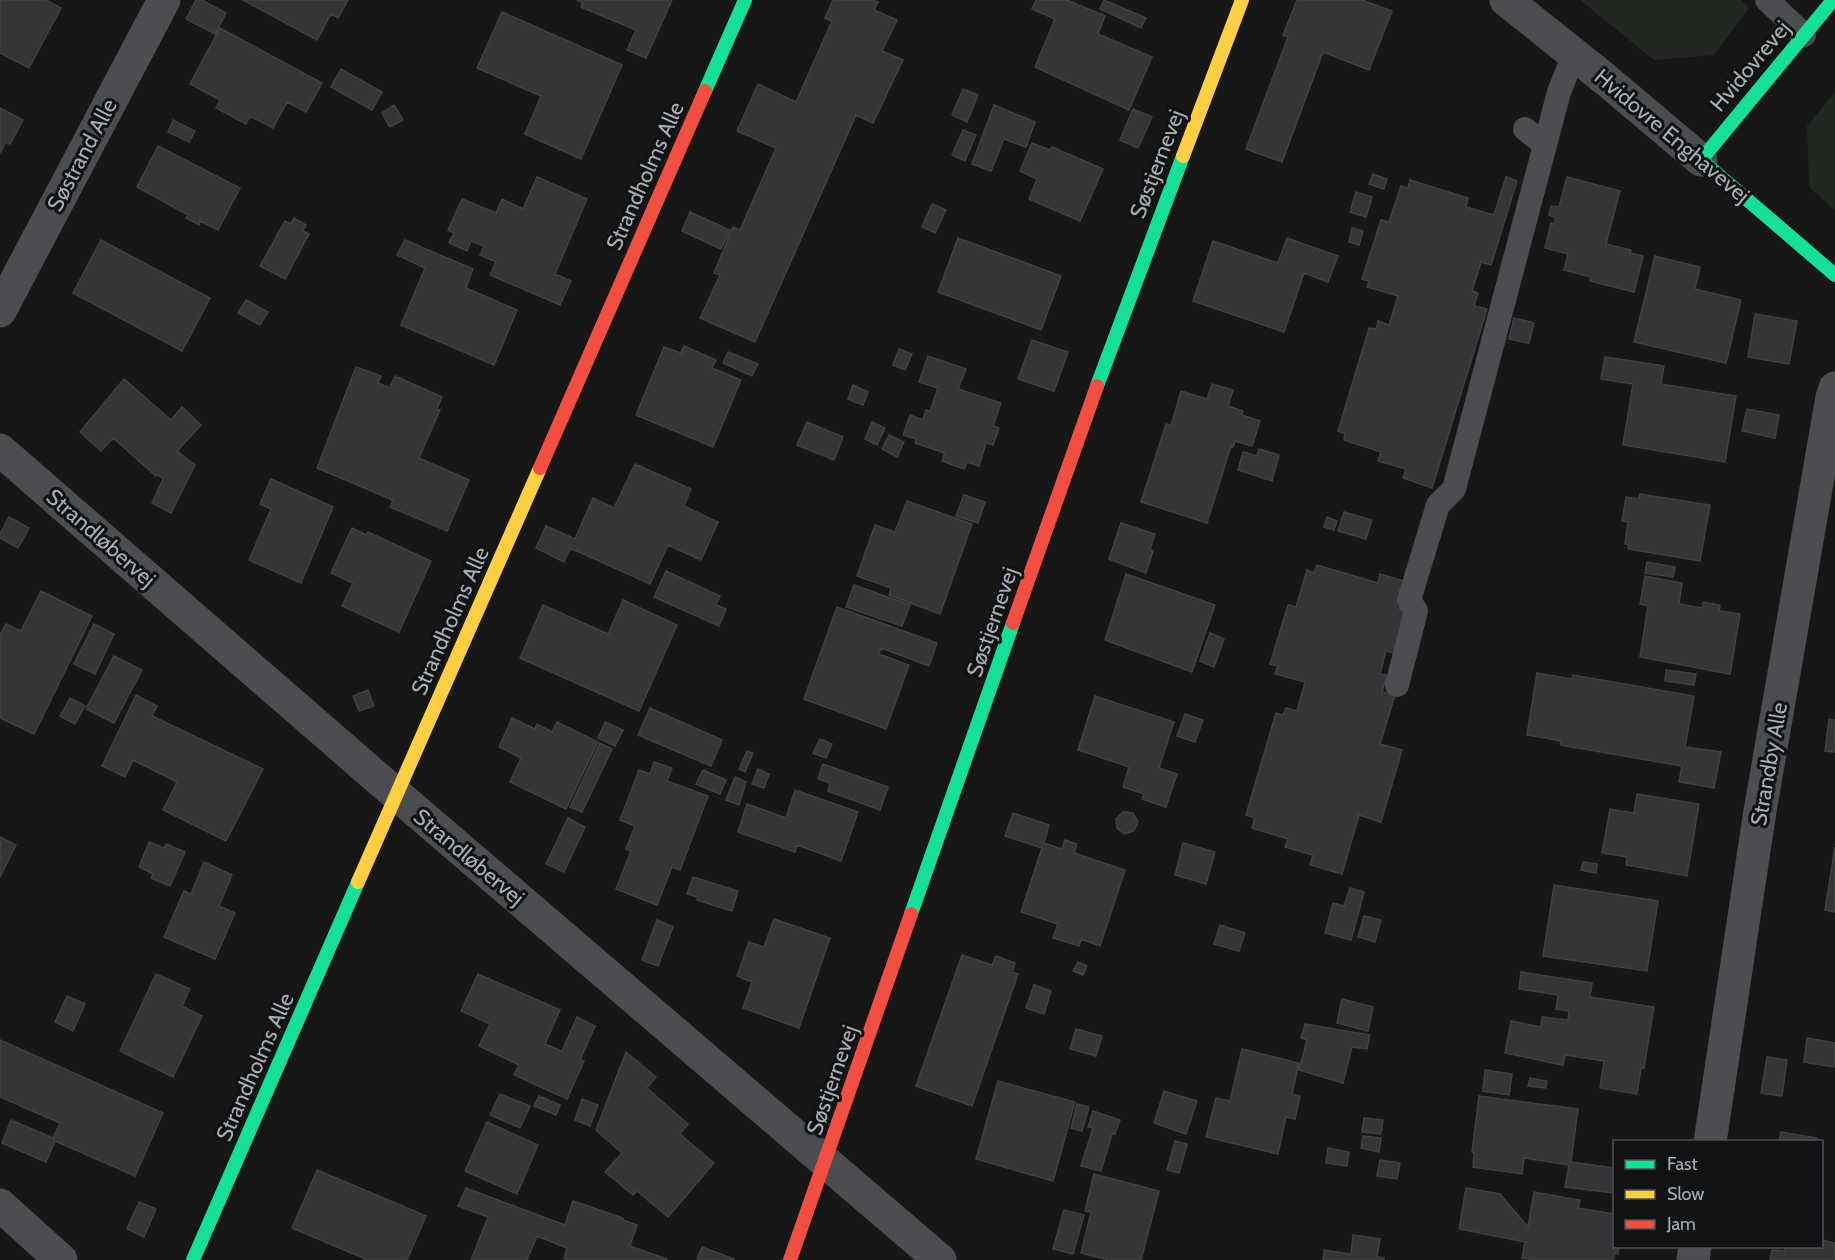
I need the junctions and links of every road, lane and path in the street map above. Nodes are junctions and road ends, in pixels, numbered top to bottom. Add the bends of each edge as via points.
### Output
1 (164, 0) edge
2 (745, 0) edge
3 (1242, 0) edge
4 (1506, 0) edge
5 (1767, 0) edge
6 (1833, 0) edge
7 (1804, 35) junction
8 (1574, 55) junction
9 (1525, 129) dead end
10 (1545, 144) junction
11 (1701, 160) junction
12 (1835, 275) edge
13 (0, 311) edge
14 (1835, 388) edge
15 (0, 450) edge
16 (1397, 685) dead end
17 (396, 795) junction
18 (1710, 1140) edge
19 (825, 1162) junction
20 (0, 1205) edge
21 (61, 1260) edge
22 (193, 1260) edge
23 (790, 1260) edge
24 (940, 1260) edge

1 - 13 street, Søstrand Alle
2 - 17 street, Strandholms Alle
3 - 19 street, Søstjernevej via 1112,342
4 - 8 street, Hvidovre Enghavevej
5 - 7 lane
6 - 7 street, Hvidovrevej
7 - 11 street, Hvidovrevej
8 - 10 lane
8 - 11 street, Hvidovre Enghavevej
9 - 10 lane
10 - 16 lane via 1454,489 1438,506 1409,600 1416,611
11 - 12 street, Hvidovre Enghavevej
14 - 18 street, Strandby Alle via 1760,811
15 - 17 street, Strandløbervej
17 - 19 street, Strandløbervej
17 - 22 street, Strandholms Alle
19 - 23 street, Søstjernevej
19 - 24 street, Strandløbervej
20 - 21 street

